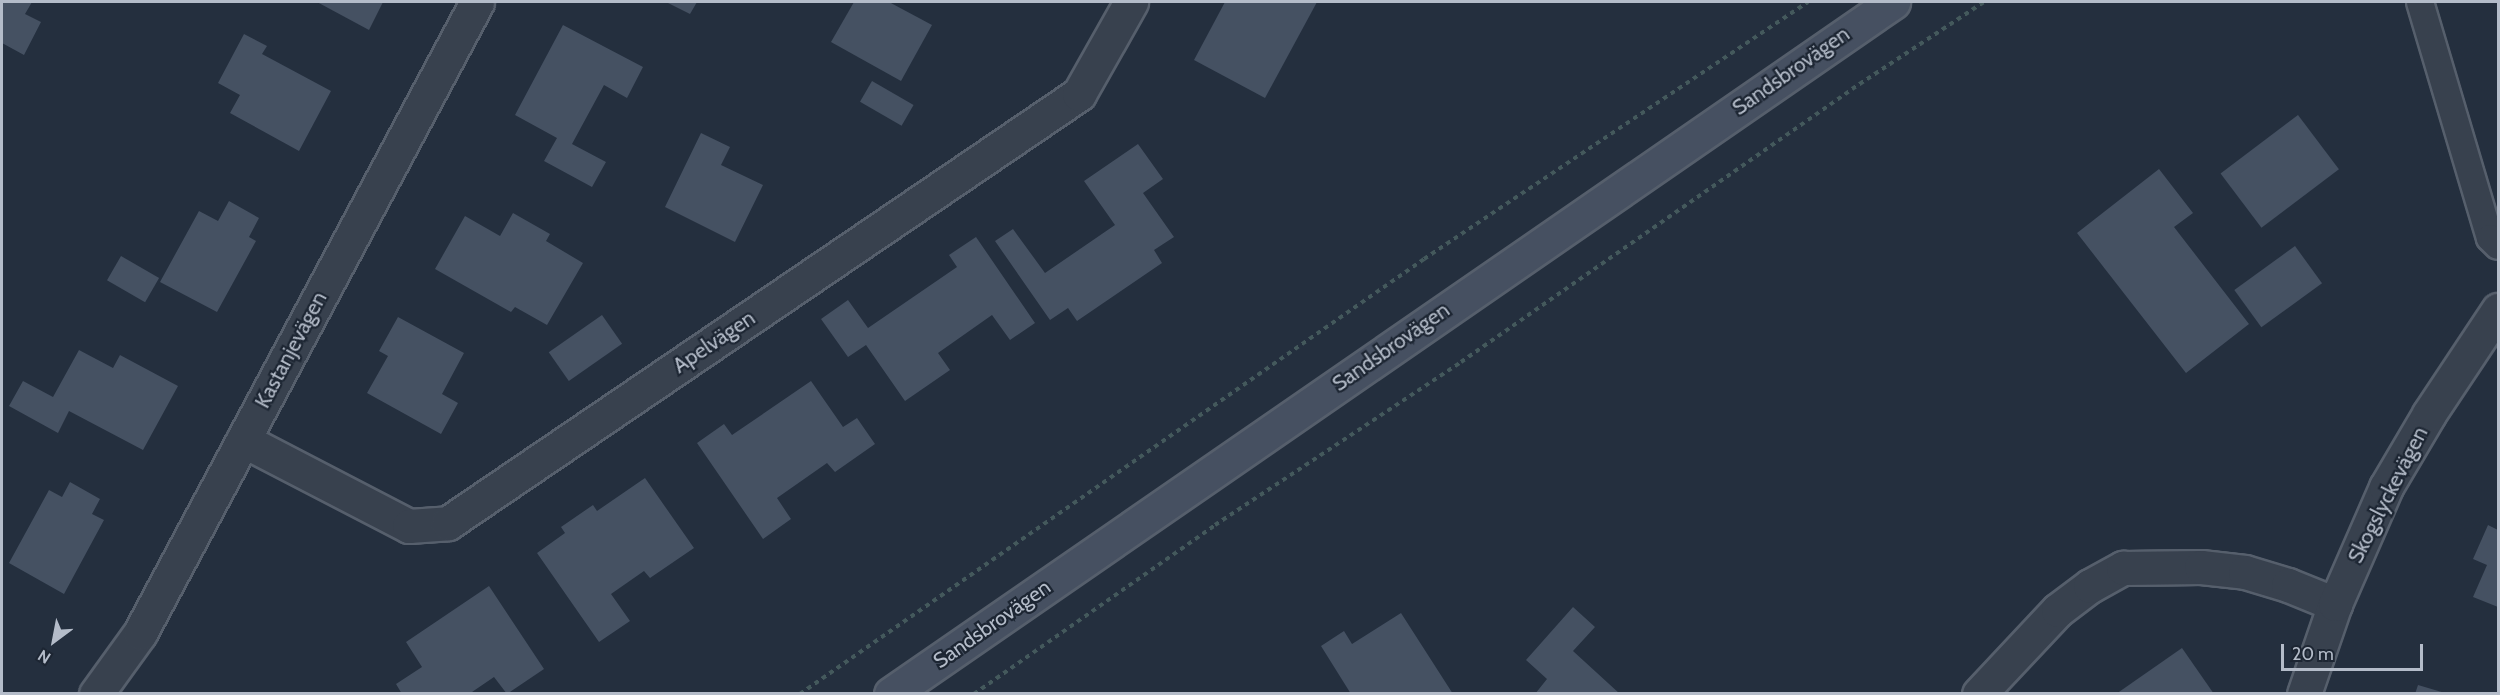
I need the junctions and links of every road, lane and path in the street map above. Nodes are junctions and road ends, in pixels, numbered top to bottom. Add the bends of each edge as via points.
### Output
1 (477, 2) edge
2 (1131, 2) edge
3 (1808, 2) edge
4 (1893, 2) edge
5 (1984, 2) edge
6 (2420, 2) edge
7 (2499, 246) edge
8 (2499, 310) edge
9 (243, 440) junction
10 (2335, 604) junction
11 (96, 693) edge
12 (800, 693) edge
13 (891, 693) edge
14 (974, 693) edge
15 (1980, 693) edge
16 (2304, 693) edge

1 - 9 street, Kastanjevägen
2 - 9 street, Apelvägen via 1079,94 448,523 409,526
3 - 12 path via 1424,259
4 - 13 main road, Sandsbrovägen
5 - 14 path
6 - 7 lane via 2490,238
8 - 10 street, Skogslyckevägen via 2429,414 2386,487
9 - 11 street, Kastanjevägen via 140,633
10 - 15 street via 2245,572 2191,567 2123,568 2058,610
10 - 16 street, Skogslyckevägen

